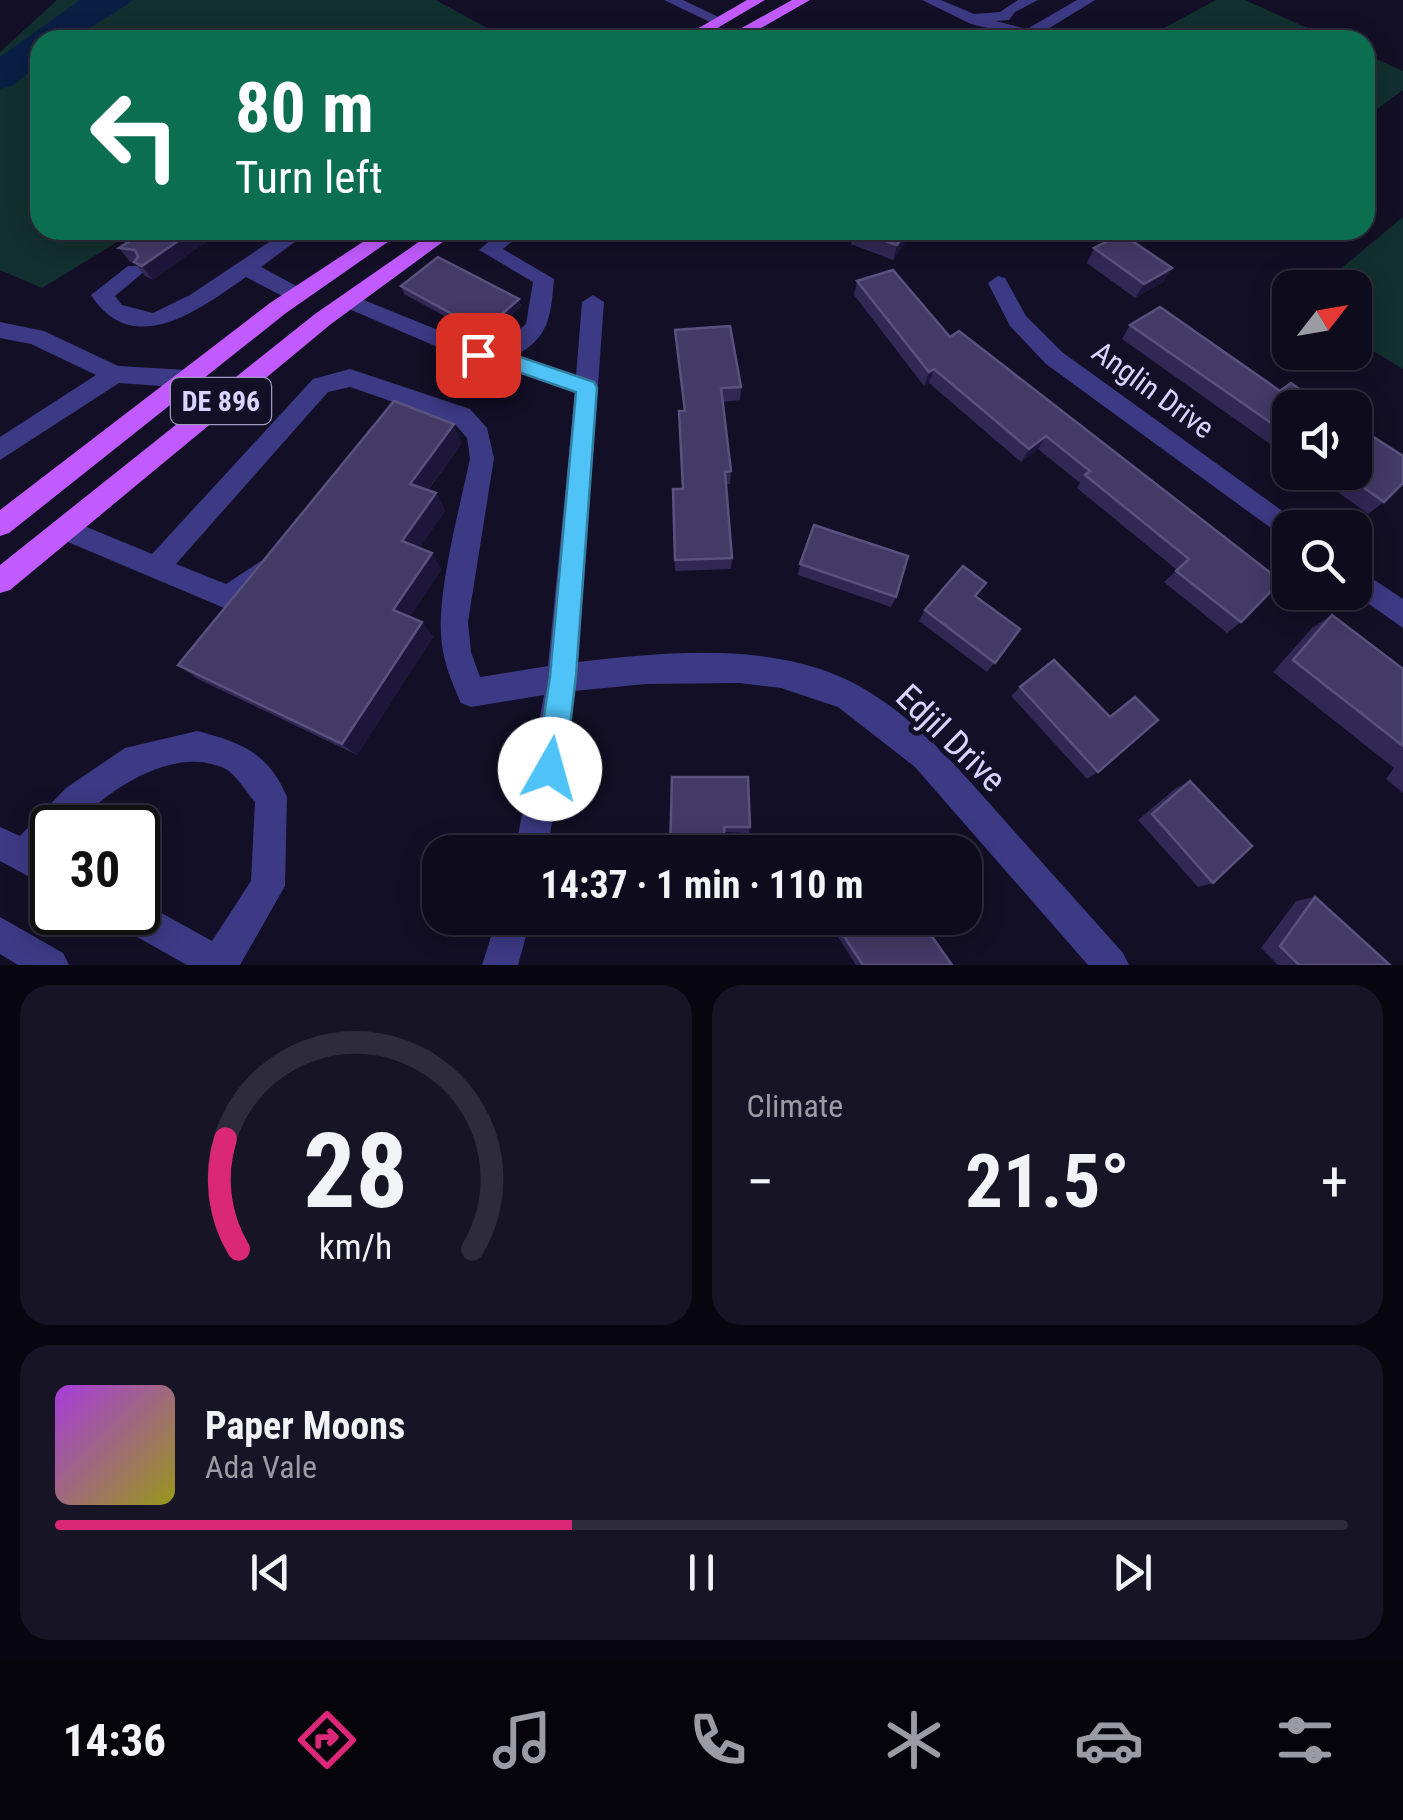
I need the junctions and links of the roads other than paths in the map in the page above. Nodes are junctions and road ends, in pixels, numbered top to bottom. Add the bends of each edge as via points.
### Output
1 (670, 0) edge
2 (758, 0) edge
3 (803, 0) edge
4 (929, 0) edge
5 (943, 0) edge
6 (1032, 0) edge
7 (1042, 0) edge
8 (1088, 0) edge
9 (1004, 18) junction
10 (719, 21) junction
11 (976, 22) junction
12 (703, 30) edge
13 (747, 30) edge
14 (984, 30) edge
15 (1002, 30) edge
16 (1036, 30) edge
17 (287, 240) edge
18 (380, 240) edge
19 (435, 240) edge
20 (502, 240) edge
21 (247, 268) junction
22 (135, 271) edge
23 (998, 283) dead end
24 (297, 295) junction
25 (349, 301) junction
26 (594, 302) dead end
27 (0, 330) edge
28 (494, 356) junction
29 (115, 374) junction
30 (188, 378) junction
31 (586, 388) junction
32 (0, 450) edge
33 (1272, 518) edge
34 (0, 526) edge
35 (65, 528) junction
36 (280, 549) edge
37 (156, 568) junction
38 (0, 581) edge
39 (1372, 591) edge
40 (1403, 614) edge
41 (563, 676) junction
42 (536, 835) edge
43 (25, 857) edge
44 (160, 931) edge
45 (0, 934) edge
46 (509, 935) edge
47 (219, 964) edge
48 (50, 965) edge
49 (500, 965) edge
50 (1111, 965) edge

1 - 10 street
2 - 10 main road
3 - 13 main road
4 - 11 street
5 - 9 street via 972,14
6 - 9 street
7 - 9 street via 1027,16
8 - 16 street
10 - 12 main road
11 - 14 street
11 - 15 street
17 - 21 street
18 - 24 main road, DE 896
19 - 25 main road, DE 896
20 - 28 street via 489,250 544,279 539,320 529,335
21 - 22 street via 155,322 115,311 102,295
21 - 24 street
23 - 33 street, Anglin Drive via 1018,321 1054,358
24 - 30 main road, DE 896
25 - 28 street
25 - 35 main road, DE 896
26 - 31 street
27 - 29 street via 36,337
28 - 31 street
29 - 30 street
29 - 32 street
30 - 34 main road, DE 896
31 - 41 street
35 - 37 street
35 - 38 main road, DE 896
36 - 37 street via 256,580 230,598
37 - 41 street, Edjil Drive via 321,385 350,378 395,403 462,416 478,434 482,458 454,622 471,693
39 - 40 street
41 - 42 street
41 - 50 street, Edjil Drive via 735,668 824,684 926,756
43 - 47 street via 77,799 136,759 198,746 236,756 271,797 268,886
44 - 47 street
45 - 48 street
46 - 49 street

